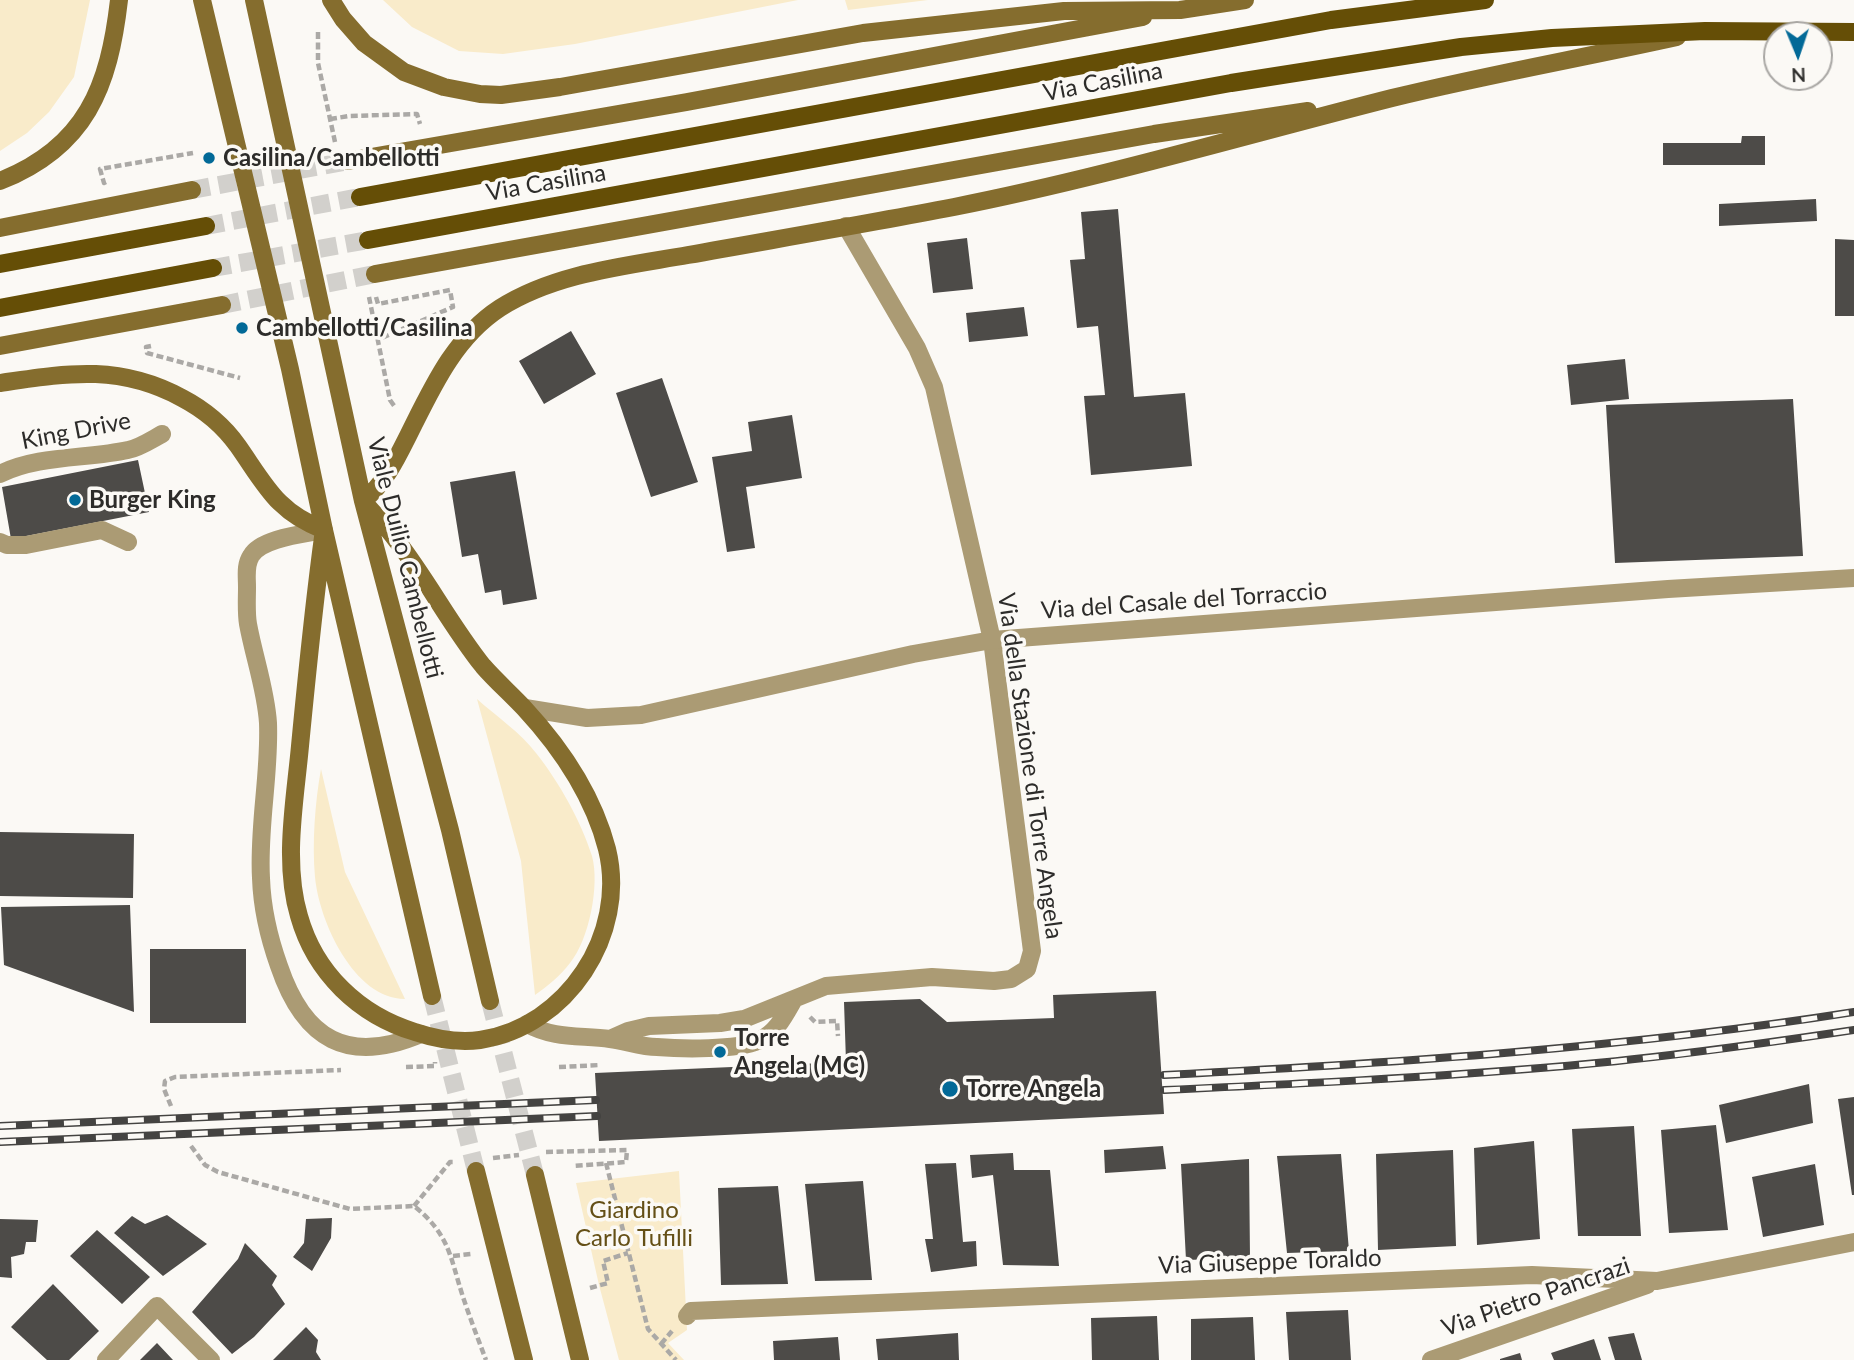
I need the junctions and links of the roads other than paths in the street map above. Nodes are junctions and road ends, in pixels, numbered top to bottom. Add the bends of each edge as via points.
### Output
1 (119, 0) edge
2 (202, 0) edge
3 (254, 0) edge
4 (331, 0) edge
5 (1245, 0) edge
6 (1485, 0) edge
7 (1181, 10) junction
8 (1705, 32) junction
9 (1854, 32) edge
10 (1394, 97) junction
11 (348, 161) tunnel mouth
12 (0, 181) edge
13 (192, 190) tunnel mouth
14 (360, 197) tunnel mouth
15 (206, 226) tunnel mouth
16 (846, 226) junction
17 (0, 228) edge
18 (368, 240) tunnel mouth
19 (0, 264) edge
20 (213, 268) tunnel mouth
21 (375, 274) tunnel mouth
22 (222, 305) tunnel mouth
23 (0, 308) edge
24 (0, 346) edge
25 (0, 383) edge
26 (162, 434) dead end
27 (0, 474) edge
28 (363, 501) junction
29 (324, 530) junction
30 (0, 542) edge
31 (128, 542) dead end
32 (1854, 578) edge
33 (992, 640) junction
34 (525, 708) junction
35 (432, 996) tunnel mouth
36 (490, 1001) tunnel mouth
37 (793, 1001) junction
38 (527, 1024) junction
39 (421, 1034) junction
40 (610, 1039) junction
41 (475, 1163) tunnel mouth
42 (535, 1175) tunnel mouth
43 (1854, 1242) edge
44 (1657, 1281) junction
45 (687, 1316) dead end
46 (106, 1360) edge
47 (211, 1360) edge
48 (524, 1360) edge
49 (580, 1360) edge
50 (1431, 1360) edge

1 - 12 main road via 106,73 79,125 48,157
2 - 29 main road
3 - 28 main road, Viale Duilio Cambellotti
4 - 7 main road via 364,43 404,72 444,87 501,95 875,31 1063,10
5 - 7 main road
6 - 14 main road, Via Casilina via 1331,20
7 - 11 main road
8 - 9 main road, Via Casilina
8 - 10 main road
8 - 18 main road, Via Casilina via 1552,38 1363,61
10 - 16 main road via 1100,174
10 - 21 main road via 1154,134
13 - 17 main road
15 - 19 main road
16 - 28 main road via 595,273 511,302 459,345 392,467 379,488
16 - 33 street, Via della Stazione di Torre Angela via 917,348 934,387
20 - 23 main road
22 - 24 main road
25 - 29 main road via 97,373 156,384 214,418 281,505 303,522
26 - 27 street, King Drive via 130,450
28 - 34 main road via 397,540 484,667
28 - 36 main road, Viale Duilio Cambellotti
29 - 35 main road
29 - 39 main road via 294,803 296,905 313,950 343,991 380,1018
29 - 39 street via 262,544 247,566 247,621 268,722 261,877 269,935 289,993 309,1024 324,1035 360,1048 389,1046
30 - 31 street via 26,545 102,530
32 - 33 street, Via del Casale del Torraccio
33 - 34 street, Via del Casale del Torraccio via 641,715 587,718
33 - 37 street, Via della Stazione di Torre Angela via 1031,962 1020,976 1011,979 932,977 826,986
34 - 38 main road via 581,784 602,834 611,872 609,911 592,962 558,1001
37 - 40 street via 736,1021 636,1028
37 - 40 street via 771,1032 751,1043 657,1047
38 - 39 main road via 479,1040
38 - 40 street via 559,1036
41 - 48 main road
42 - 49 main road
43 - 44 street, Via Giuseppe Toraldo
44 - 45 street, Via Giuseppe Toraldo via 1532,1275 691,1311
44 - 50 street, Via Pietro Pancrazi
46 - 47 street via 157,1306

